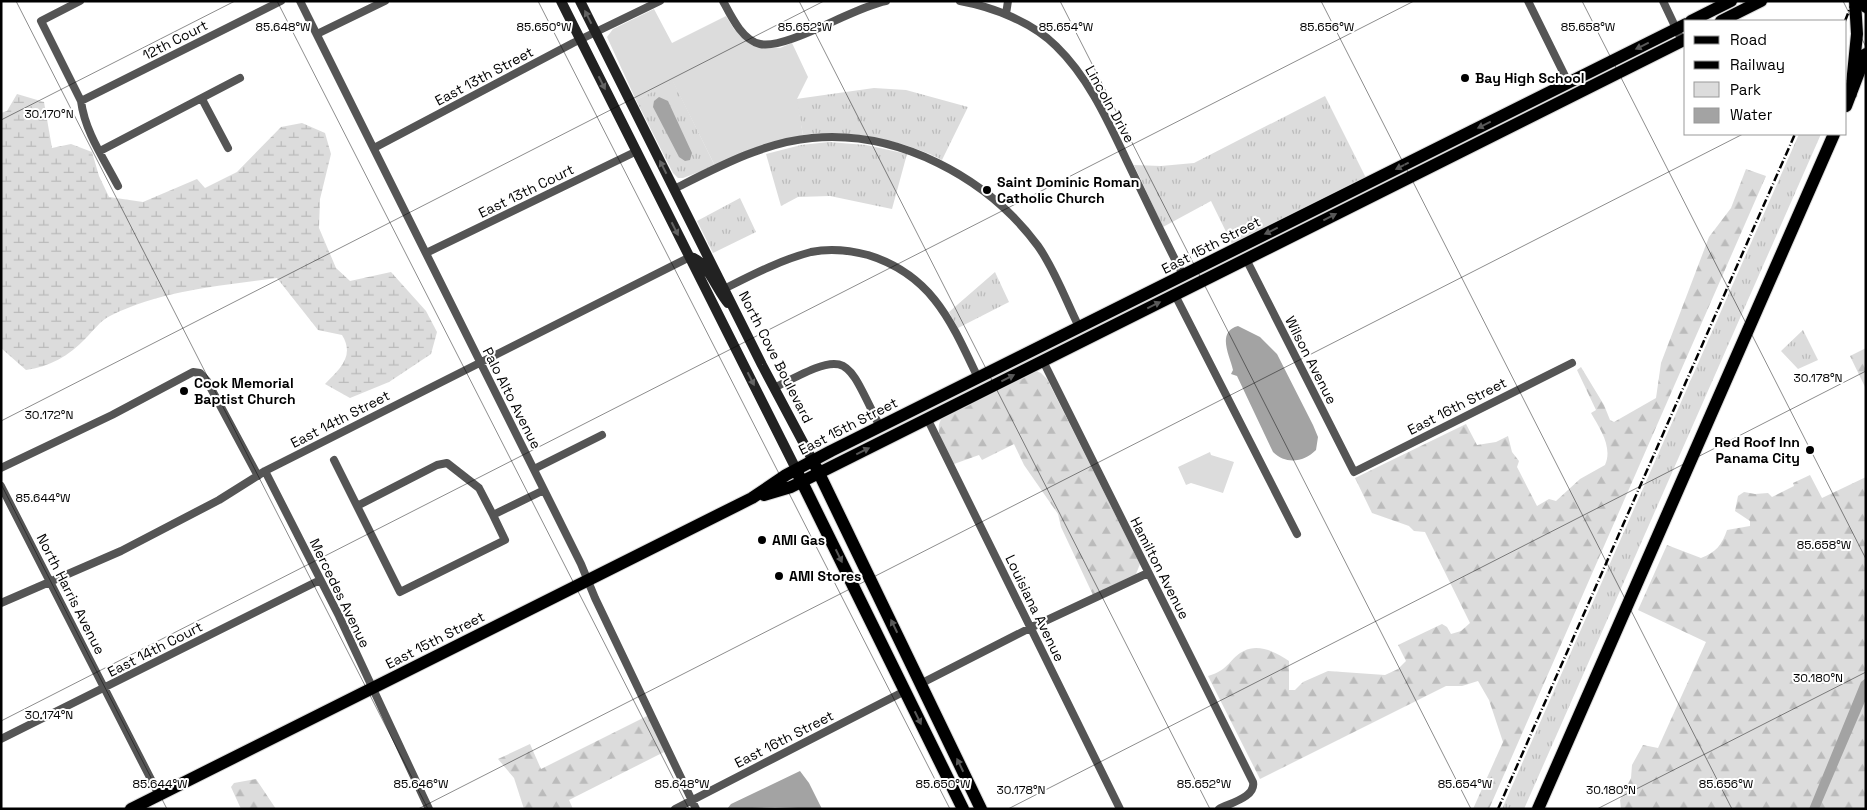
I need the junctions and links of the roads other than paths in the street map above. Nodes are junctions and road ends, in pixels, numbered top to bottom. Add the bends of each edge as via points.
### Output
1 (80, 1) edge
2 (281, 1) edge
3 (300, 1) edge
4 (385, 1) edge
5 (561, 1) edge
6 (580, 1) edge
7 (660, 1) edge
8 (723, 1) edge
9 (886, 1) edge
10 (960, 1) edge
11 (1008, 1) edge
12 (1528, 1) edge
13 (1663, 1) edge
14 (1730, 1) edge
15 (1761, 1) edge
16 (1856, 1) edge
17 (1863, 1) edge
18 (1866, 7) edge
19 (1006, 14) junction
20 (1736, 14) junction
21 (1693, 20) edge
22 (1723, 20) edge
23 (1681, 26) edge
24 (596, 33) junction
25 (316, 34) junction
26 (580, 40) junction
27 (1684, 40) edge
28 (1866, 54) edge
29 (240, 78) dead end
30 (1568, 82) junction
31 (1574, 95) junction
32 (202, 99) junction
33 (1848, 100) edge
34 (81, 102) junction
35 (1464, 135) junction
36 (1834, 135) edge
37 (1470, 147) junction
38 (228, 148) dead end
39 (374, 148) junction
40 (100, 151) junction
41 (636, 151) junction
42 (1377, 178) junction
43 (118, 186) dead end
44 (674, 189) junction
45 (1383, 190) junction
46 (1299, 217) junction
47 (1305, 230) junction
48 (1240, 247) junction
49 (426, 252) junction
50 (690, 258) junction
51 (1246, 259) junction
52 (1183, 275) junction
53 (1169, 282) junction
54 (1189, 288) junction
55 (721, 291) junction
56 (1176, 294) junction
57 (1079, 327) junction
58 (1085, 339) junction
59 (1036, 349) junction
60 (1043, 361) junction
61 (480, 362) junction
62 (1572, 363) dead end
63 (978, 378) junction
64 (774, 388) junction
65 (985, 390) junction
66 (921, 406) junction
67 (927, 418) junction
68 (880, 427) junction
69 (602, 435) dead end
70 (334, 460) dead end
71 (816, 466) junction
72 (1, 468) edge
73 (534, 469) junction
74 (796, 470) junction
75 (265, 471) junction
76 (1354, 472) joint
77 (258, 476) junction
78 (802, 481) junction
79 (1, 486) edge
80 (544, 490) junction
81 (752, 498) junction
82 (356, 506) junction
83 (493, 515) junction
84 (1297, 534) dead end
85 (1148, 573) junction
86 (50, 580) junction
87 (320, 580) junction
88 (588, 580) junction
89 (1, 604) edge
90 (1030, 628) junction
91 (922, 682) junction
92 (106, 688) junction
93 (372, 688) junction
94 (905, 691) junction
95 (1, 740) edge
96 (159, 795) junction
97 (692, 800) junction
98 (131, 809) edge
99 (429, 809) edge
100 (675, 809) edge
101 (696, 809) edge
102 (963, 809) edge
103 (981, 809) edge
104 (1120, 809) edge
105 (1219, 809) edge
106 (1538, 809) edge

1 - 34 street via 42,21
2 - 34 street, 12th Court
3 - 25 street, Palo Alto Avenue
4 - 25 street
5 - 26 main road
24 -> 6 main road, North Cove Boulevard
7 - 24 street, East 13th Street
8 - 9 street via 737,25 760,44 780,44
10 - 19 street, Lincoln Drive
11 - 19 street
12 - 30 street
13 - 23 street
14 - 20 main road
14 - 21 main road
15 - 20 main road
16 - 33 main road via 1857,34
17 - 18 main road
19 - 52 street, Lincoln Drive via 1055,44 1086,82
20 - 22 main road
23 - 27 street
23 -> 30 main road, East 15th Street
24 - 26 street, East 13th Street
44 -> 24 main road, North Cove Boulevard
25 - 39 street, Palo Alto Avenue
26 - 39 street, East 13th Street
26 -> 41 main road
27 - 31 main road, East 15th Street
28 - 33 main road
29 - 32 street
30 - 31 main road
30 -> 35 main road, East 15th Street
31 - 37 main road, East 15th Street
32 - 38 street
32 - 40 street
34 - 40 street via 82,114
35 - 37 main road
35 -> 42 main road, East 15th Street
36 - 106 main road
37 - 45 main road, East 15th Street
39 - 49 street, Palo Alto Avenue
40 - 43 street
41 - 49 street, East 13th Court
41 -> 50 main road
42 - 45 main road
42 - 46 main road, East 15th Street
44 - 55 main road, North Cove Boulevard
44 - 57 street via 744,157 794,141 828,138 898,146 954,172 1007,213 1046,260
47 -> 45 main road, East 15th Street
46 - 47 main road
46 -> 48 main road, East 15th Street
47 - 51 main road, East 15th Street
48 - 51 main road
48 - 52 main road, East 15th Street
49 - 61 street, Palo Alto Avenue
50 - 55 main road via 697,259
50 - 61 street, East 14th Street
50 -> 74 main road
51 - 54 main road, East 15th Street
51 - 76 street, Wilson Avenue
52 - 53 main road, East 15th Street
52 - 54 main road
53 - 56 main road
53 - 57 main road, East 15th Street
54 - 56 main road, East 15th Street
55 - 63 street via 812,252 841,250 873,257 902,270 936,300 948,316
55 - 64 main road, North Cove Boulevard via 735,311
58 -> 56 main road, East 15th Street
56 - 84 street
57 - 58 main road
57 - 59 main road, East 15th Street
58 - 60 main road, East 15th Street
59 - 60 main road
59 - 63 main road, East 15th Street
65 -> 60 main road, East 15th Street
60 - 85 street, Hamilton Avenue
61 - 73 street, Palo Alto Avenue
61 - 75 street, East 14th Street
62 - 76 street, East 16th Street
63 - 65 main road
63 - 66 main road, East 15th Street
64 - 68 street via 819,366 841,364 855,376
64 - 71 main road, North Cove Boulevard
65 - 67 main road, East 15th Street
66 - 67 main road
66 - 68 main road, East 15th Street
71 -> 67 main road, East 15th Street
67 - 90 street, Louisiana Avenue
68 - 71 main road, East 15th Street
69 - 73 street
70 - 82 street
71 - 74 main road, East 15th Street
71 - 78 main road, East 15th Street
91 -> 71 main road, North Cove Boulevard
72 - 77 street via 193,372 200,373 207,380
73 - 80 street, Palo Alto Avenue
74 - 78 main road
74 - 81 main road, East 15th Street
75 - 77 street, East 14th Street
75 - 87 street, Mercedes Avenue
77 - 86 street, East 14th Street via 121,551
78 - 81 main road, East 15th Street
78 -> 94 main road
79 - 86 street, North Harris Avenue
80 - 83 street
80 - 88 street, Palo Alto Avenue
81 - 88 main road, East 15th Street
82 - 83 street via 446,463 479,488
82 - 83 street via 400,592 505,540
85 - 90 street
85 - 105 street, Hamilton Avenue via 1253,780 1254,788 1250,793
86 - 89 street, East 14th Street
86 - 92 street, North Harris Avenue
87 - 92 street, East 14th Court
87 - 93 street, Mercedes Avenue
88 - 93 main road, East 15th Street
88 - 97 street, Palo Alto Avenue
90 - 91 street
90 - 104 street, Louisiana Avenue
103 -> 91 main road, North Cove Boulevard
92 - 95 street, East 14th Court
92 - 96 street, North Harris Avenue
93 - 96 main road, East 15th Street
93 - 99 street, Mercedes Avenue
94 - 97 street, East 16th Street
94 -> 102 main road
96 - 98 main road, East 15th Street
97 - 100 street, East 16th Street
97 - 101 street, Palo Alto Avenue

